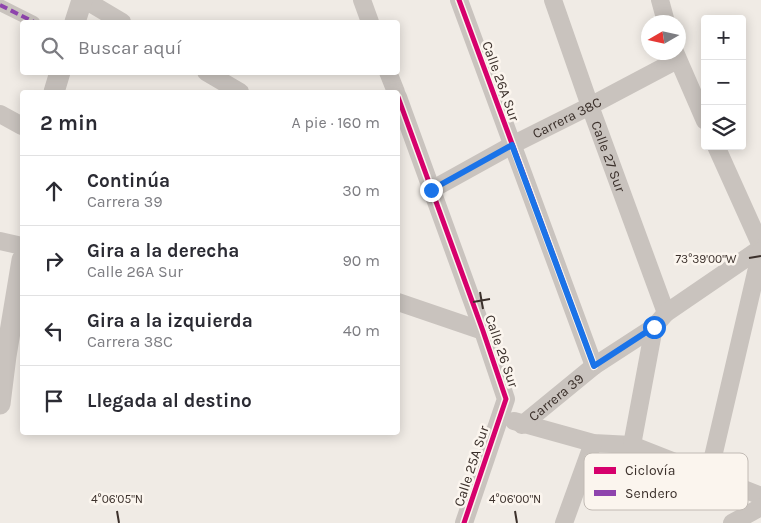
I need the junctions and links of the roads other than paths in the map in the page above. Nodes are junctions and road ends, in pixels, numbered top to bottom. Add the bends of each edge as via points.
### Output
1 (83, 0) edge
2 (362, 0) edge
3 (459, 0) edge
4 (554, 0) edge
5 (660, 0) edge
6 (0, 5) edge
7 (664, 15) edge
8 (30, 20) edge
9 (76, 20) edge
10 (118, 20) edge
11 (369, 20) edge
12 (669, 60) edge
13 (678, 60) edge
14 (59, 75) edge
15 (211, 75) edge
16 (389, 75) edge
17 (55, 90) edge
18 (237, 90) edge
19 (394, 90) edge
20 (590, 106) junction
21 (400, 108) edge
22 (701, 112) edge
23 (0, 114) edge
24 (20, 125) edge
25 (512, 145) junction
26 (718, 150) edge
27 (431, 190) junction
28 (0, 240) edge
29 (20, 245) edge
30 (761, 248) edge
31 (20, 270) edge
32 (400, 303) edge
33 (666, 313) junction
34 (654, 327) junction
35 (483, 331) junction
36 (3, 355) edge
37 (594, 366) junction
38 (0, 404) edge
39 (499, 416) junction
40 (522, 425) junction
41 (593, 443) junction
42 (632, 445) junction
43 (589, 453) edge
44 (653, 453) edge
45 (714, 453) edge
46 (584, 468) edge
47 (748, 490) edge
48 (761, 496) edge
49 (761, 507) edge
50 (464, 523) edge
51 (564, 523) edge
52 (732, 523) edge

1 - 9 street
1 - 10 street
2 - 11 street
3 - 25 street, Calle 26A Sur
4 - 20 street, Calle 27 Sur
5 - 7 street
6 - 8 street
12 - 20 street, Carrera 38C
13 - 22 street
14 - 17 street
15 - 18 street
16 - 19 street, Calle 26 Sur
20 - 25 street, Carrera 38C
20 - 33 street, Calle 27 Sur
21 - 27 street, Calle 26 Sur
23 - 24 street
25 - 27 street, Carrera 38C
25 - 37 street, Calle 26A Sur
26 - 30 street
27 - 35 street, Calle 26 Sur
28 - 29 street
30 - 33 street, Carrera 39
30 - 45 street
31 - 36 street
32 - 35 street
33 - 34 street, Carrera 39
34 - 37 street, Carrera 39
34 - 42 street
35 - 39 street, Calle 26 Sur via 506,399
36 - 38 street
37 - 40 street, Carrera 39
39 - 40 street
39 - 50 street, Calle 25A Sur
40 - 41 street
41 - 42 street
41 - 43 street
42 - 44 street
46 - 51 street
47 - 48 street
49 - 52 street

